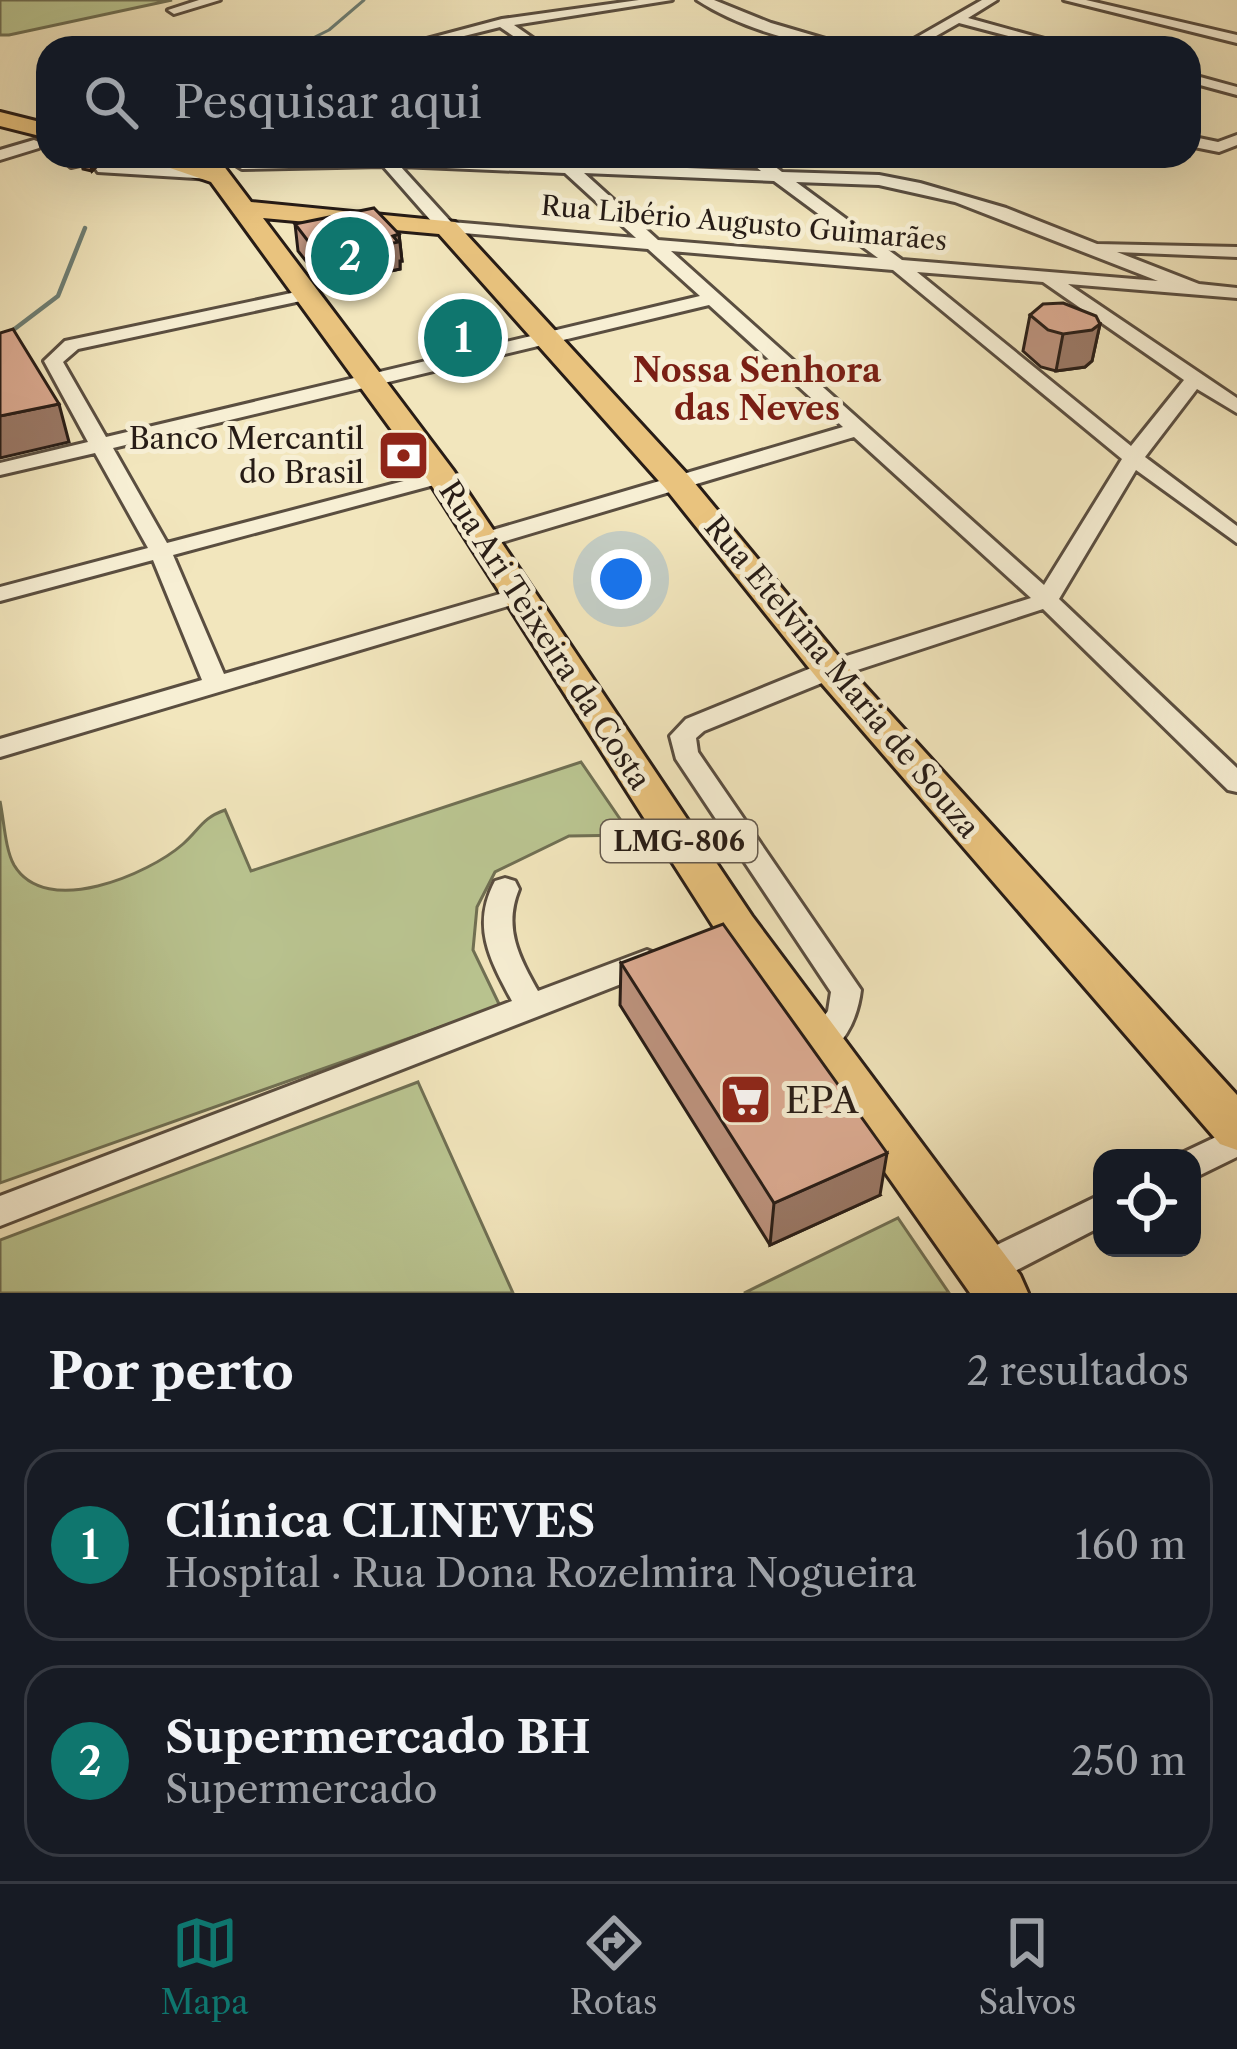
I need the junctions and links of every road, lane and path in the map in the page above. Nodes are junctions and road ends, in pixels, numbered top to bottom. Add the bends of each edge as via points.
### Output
1 (214, 0) edge
2 (666, 0) edge
3 (703, 0) edge
4 (991, 0) edge
5 (1070, 0) edge
6 (174, 10) dead end
7 (957, 19) junction
8 (502, 23) junction
9 (439, 36) edge
10 (522, 36) edge
11 (804, 36) edge
12 (927, 36) edge
13 (1023, 36) edge
14 (1237, 39) edge
15 (1201, 82) edge
16 (1237, 91) edge
17 (0, 119) edge
18 (36, 137) edge
19 (1237, 140) edge
20 (36, 142) edge
21 (1201, 143) edge
22 (0, 151) edge
23 (131, 168) edge
24 (214, 168) edge
25 (393, 168) edge
26 (584, 168) edge
27 (654, 168) edge
28 (764, 168) edge
29 (104, 169) dead end
30 (772, 176) junction
31 (245, 209) junction
32 (290, 215) junction
33 (446, 227) junction
34 (262, 232) junction
35 (1078, 244) junction
36 (652, 245) junction
37 (1237, 253) edge
38 (901, 266) junction
39 (1139, 278) junction
40 (1048, 279) junction
41 (1230, 293) edge
42 (310, 294) junction
43 (710, 299) junction
44 (1237, 309) edge
45 (544, 337) junction
46 (1196, 377) junction
47 (372, 378) junction
48 (1237, 406) edge
49 (858, 429) junction
50 (97, 445) junction
51 (1133, 458) junction
52 (0, 470) edge
53 (442, 477) junction
54 (677, 482) junction
55 (1237, 536) edge
56 (484, 540) junction
57 (160, 550) junction
58 (0, 594) edge
59 (517, 596) junction
60 (1047, 600) junction
61 (830, 670) junction
62 (217, 686) junction
63 (0, 748) edge
64 (1237, 783) edge
65 (506, 889) dead end
66 (675, 951) edge
67 (531, 1006) junction
68 (820, 1041) junction
69 (1237, 1129) edge
70 (1237, 1141) edge
71 (1201, 1159) edge
72 (0, 1210) edge
73 (1093, 1215) edge
74 (993, 1281) edge

1 - 6 street
2 - 8 street
3 - 11 street
4 - 7 street
5 - 14 street
7 - 12 street
7 - 13 street
8 - 9 street
8 - 10 street
15 - 16 street
17 - 18 highway
19 - 21 street
20 - 22 highway
23 - 29 street
24 - 31 highway, Rua Ari Teixeira da Costa / LMG-806
25 - 33 street
26 - 36 street
27 - 30 street
28 - 30 street
30 - 35 street via 924,187
30 - 38 street
31 - 32 highway, Rua Libério Augusto Guimarães
31 - 34 highway, Rua Ari Teixeira da Costa / LMG-806
32 - 33 highway, Rua Libério Augusto Guimarães
32 - 34 highway
33 - 36 street, Rua Libério Augusto Guimarães
33 - 45 highway, Rua Etelvina Maria de Souza
34 - 42 highway, Rua Ari Teixeira da Costa / LMG-806
35 - 37 street
35 - 39 street
36 - 38 street, Rua Libério Augusto Guimarães
36 - 43 street
38 - 40 street, Rua Libério Augusto Guimarães
38 - 51 street
39 - 40 street, Rua Libério Augusto Guimarães
39 - 41 street
40 - 46 street
41 - 44 street
42 - 47 highway, Rua Ari Teixeira da Costa / LMG-806
42 - 50 street via 72,344 53,361
43 - 45 street
43 - 49 street
45 - 47 street
45 - 54 highway, Rua Etelvina Maria de Souza
46 - 48 street
46 - 51 street
47 - 50 street
47 - 53 highway, Rua Ari Teixeira da Costa / LMG-806
49 - 54 street
49 - 60 street
50 - 52 street
50 - 57 street
51 - 55 street
51 - 60 street
53 - 56 highway, Rua Ari Teixeira da Costa / LMG-806
53 - 57 street
54 - 56 street
54 - 61 highway, Rua Etelvina Maria de Souza
56 - 59 highway, Rua Ari Teixeira da Costa / LMG-806
57 - 58 street
57 - 62 street
59 - 62 street
59 - 68 highway, Rua Ari Teixeira da Costa / LMG-806 via 726,932
60 - 61 street
60 - 64 street
61 - 68 street via 683,736 685,753 846,989 843,1015
61 - 69 highway, Rua Etelvina Maria de Souza
62 - 63 street
65 - 67 street via 494,932
66 - 67 street
67 - 72 street
68 - 74 highway, Rua Ari Teixeira da Costa / LMG-806
70 - 71 street
73 - 74 street

